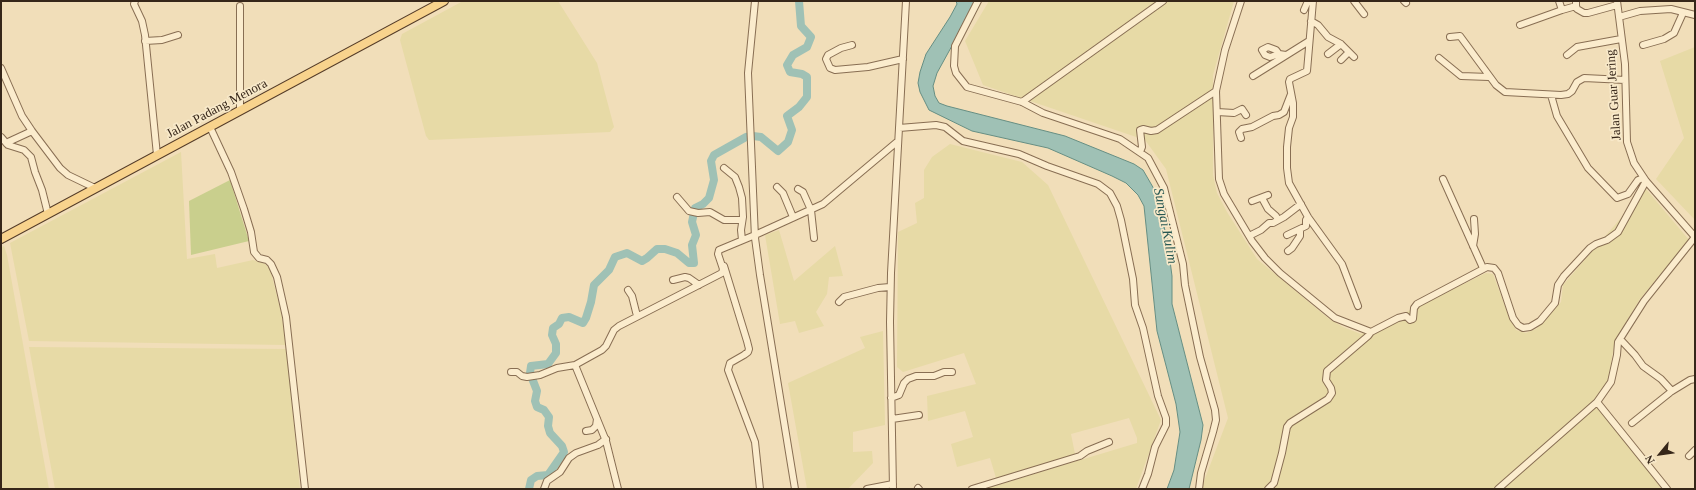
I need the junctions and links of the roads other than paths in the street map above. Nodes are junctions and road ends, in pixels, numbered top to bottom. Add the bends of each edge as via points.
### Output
1 (444, 1) edge
2 (755, 1) edge
3 (906, 1) edge
4 (978, 1) edge
5 (1163, 1) edge
6 (1241, 1) edge
7 (1308, 1) edge
8 (1313, 1) edge
9 (1354, 1) edge
10 (1559, 1) edge
11 (1671, 1) edge
12 (133, 2) edge
13 (1617, 3) edge
14 (1576, 4) edge
15 (240, 6) dead end
16 (1671, 9) junction
17 (1304, 10) dead end
18 (1562, 10) junction
19 (1682, 13) junction
20 (1364, 14) dead end
21 (1695, 15) edge
22 (1619, 17) junction
23 (1311, 20) junction
24 (1520, 25) dead end
25 (178, 35) dead end
26 (1450, 37) dead end
27 (1621, 39) junction
28 (145, 40) junction
29 (1271, 41) dead end
30 (1309, 41) junction
31 (852, 44) dead end
32 (1341, 44) junction
33 (1643, 45) dead end
34 (1349, 52) junction
35 (1328, 54) dead end
36 (1282, 55) junction
37 (1567, 55) dead end
38 (1354, 57) dead end
39 (1439, 58) dead end
40 (903, 59) junction
41 (1341, 60) dead end
42 (1, 68) edge
43 (1253, 76) dead end
44 (1489, 77) junction
45 (1625, 80) junction
46 (1216, 91) junction
47 (1291, 94) junction
48 (1551, 95) junction
49 (1022, 102) junction
50 (240, 110) junction
51 (1218, 112) junction
52 (1246, 114) dead end
53 (210, 127) junction
54 (899, 128) junction
55 (32, 131) junction
56 (1, 137) edge
57 (1241, 138) dead end
58 (898, 141) junction
59 (6, 143) junction
60 (1140, 152) junction
61 (157, 155) junction
62 (724, 168) dead end
63 (1443, 179) dead end
64 (1645, 180) junction
65 (95, 188) junction
66 (777, 188) dead end
67 (798, 189) dead end
68 (677, 197) dead end
69 (1252, 202) dead end
70 (1301, 204) junction
71 (811, 210) junction
72 (48, 214) junction
73 (793, 217) junction
74 (1308, 217) junction
75 (1474, 219) dead end
76 (742, 220) junction
77 (1278, 220) junction
78 (1300, 229) junction
79 (1467, 230) junction
80 (1476, 234) junction
81 (755, 235) junction
82 (1287, 235) dead end
83 (1249, 236) junction
84 (1695, 237) edge
85 (1, 238) edge
86 (814, 238) dead end
87 (742, 240) junction
88 (1473, 246) junction
89 (719, 250) junction
90 (1288, 250) dead end
91 (1483, 268) junction
92 (673, 280) dead end
93 (699, 285) junction
94 (890, 287) junction
95 (628, 290) dead end
96 (839, 302) dead end
97 (1358, 306) dead end
98 (638, 316) junction
99 (1371, 332) junction
100 (1620, 339) junction
101 (574, 365) junction
102 (510, 372) dead end
103 (952, 372) dead end
104 (1695, 379) edge
105 (1672, 391) junction
106 (891, 398) junction
107 (1597, 402) junction
108 (919, 415) dead end
109 (597, 419) junction
110 (892, 419) junction
111 (1632, 423) dead end
112 (586, 431) dead end
113 (606, 439) junction
114 (1109, 442) dead end
115 (1695, 450) edge
116 (1689, 456) dead end
117 (893, 487) edge
118 (1201, 488) edge
119 (304, 489) edge
120 (544, 489) edge
121 (618, 489) edge
122 (760, 489) edge
123 (794, 489) edge
124 (867, 489) edge
125 (972, 489) edge
126 (1142, 489) edge
127 (1268, 489) edge
128 (1498, 489) edge
129 (1667, 489) edge

1 - 50 main road, Jalan Padang Menora
2 - 81 street via 748,73
3 - 40 street
4 - 49 street via 955,46 956,73 967,87
5 - 49 street
6 - 46 street via 1225,50
7 - 17 street
8 - 23 street
9 - 20 street
10 - 18 street
11 - 16 street
12 - 28 street via 142,21
13 - 14 street via 1588,13 1577,9
13 - 22 street, Jalan Guar Jering
14 - 18 street
15 - 50 street
16 - 19 street
16 - 22 street via 1640,11
18 - 24 street
19 - 21 street
19 - 33 street via 1674,33
22 - 27 street, Jalan Guar Jering
23 - 30 street
23 - 32 street via 1328,37
25 - 28 street via 162,40
26 - 44 street via 1460,36
27 - 37 street via 1577,47
27 - 45 street, Jalan Guar Jering
28 - 61 street
29 - 36 street via 1268,47 1262,50 1265,55
30 - 36 street
30 - 47 street via 1307,70 1290,79 1288,82
31 - 40 street via 828,55 826,59 830,68 836,70 868,67
32 - 34 street
32 - 35 street
34 - 38 street
34 - 41 street
36 - 43 street
39 - 44 street via 1461,76
40 - 54 street
42 - 55 street via 22,116
44 - 48 street via 1505,92
45 - 48 street via 1584,78 1577,82 1568,94
45 - 64 street, Jalan Guar Jering via 1627,142 1634,163
46 - 51 street
46 - 60 street via 1157,130 1140,130
47 - 57 street via 1284,112 1242,129 1239,132
47 - 70 street via 1294,103 1289,128 1287,168 1289,184
48 - 64 street via 1557,116 1588,168 1618,198 1628,194 1638,180
49 - 60 street via 1043,113 1120,140
50 - 53 main road, Jalan Padang Menora
51 - 52 street via 1234,113 1242,109
51 - 83 street via 1219,179 1224,194
53 - 61 main road, Jalan Padang Menora
53 - 119 street via 231,172 251,232 254,252 259,258 271,264 277,277 286,316
54 - 58 street
54 - 126 street via 945,127 963,141 1020,154 1098,184 1110,193 1121,220 1133,279 1133,299 1166,418 1166,425 1155,447
55 - 59 street
55 - 65 street via 64,172
56 - 59 street
58 - 71 street via 842,189
58 - 94 street
59 - 72 street via 24,150 31,157
60 - 118 street via 1148,158 1164,188 1183,264 1200,357 1215,410 1216,420 1203,466
61 - 65 main road, Jalan Padang Menora
62 - 76 street via 735,177 739,187
63 - 79 street
64 - 84 street, Jalan Guar Jering
64 - 91 street via 1618,232 1590,248 1564,276 1558,285 1555,303 1540,321 1530,327 1523,328 1513,318 1498,273 1494,268
65 - 72 main road, Jalan Padang Menora
66 - 73 street via 783,193
67 - 71 street via 804,192
68 - 76 street via 686,210 691,212 710,212 724,220
69 - 77 street via 1265,197 1268,209
70 - 74 street
70 - 77 street
71 - 73 street
71 - 86 street
72 - 85 main road, Jalan Padang Menora
73 - 81 street
74 - 78 street via 1306,226
74 - 97 street via 1342,264
75 - 80 street
76 - 87 street
77 - 83 street
78 - 82 street
78 - 90 street via 1300,236
79 - 80 street
79 - 88 street
80 - 88 street
81 - 87 street
81 - 123 street
83 - 99 street via 1280,273 1328,312 1343,322
84 - 100 street via 1644,301
87 - 89 street
88 - 91 street
89 - 93 street via 722,274
89 - 122 street via 748,341 748,352 728,367 755,442
91 - 99 street via 1417,304 1410,320 1406,316 1398,318
92 - 93 street via 685,277
93 - 98 street
94 - 96 street via 844,297
94 - 106 street
95 - 98 street
98 - 101 street via 614,330 602,350
99 - 127 street via 1327,371 1326,380 1332,393 1328,398 1287,427 1274,483
100 - 105 street via 1643,366
100 - 107 street via 1611,382
101 - 102 street via 526,377 517,372
101 - 109 street
103 - 106 street via 908,379 899,395
104 - 105 street
105 - 111 street
106 - 110 street
107 - 128 street
107 - 129 street
108 - 110 street
109 - 112 street via 596,426
109 - 113 street
110 - 117 street
113 - 120 street via 569,458 560,472 547,481
113 - 121 street
114 - 125 street via 1080,456
115 - 116 street
117 - 124 street

